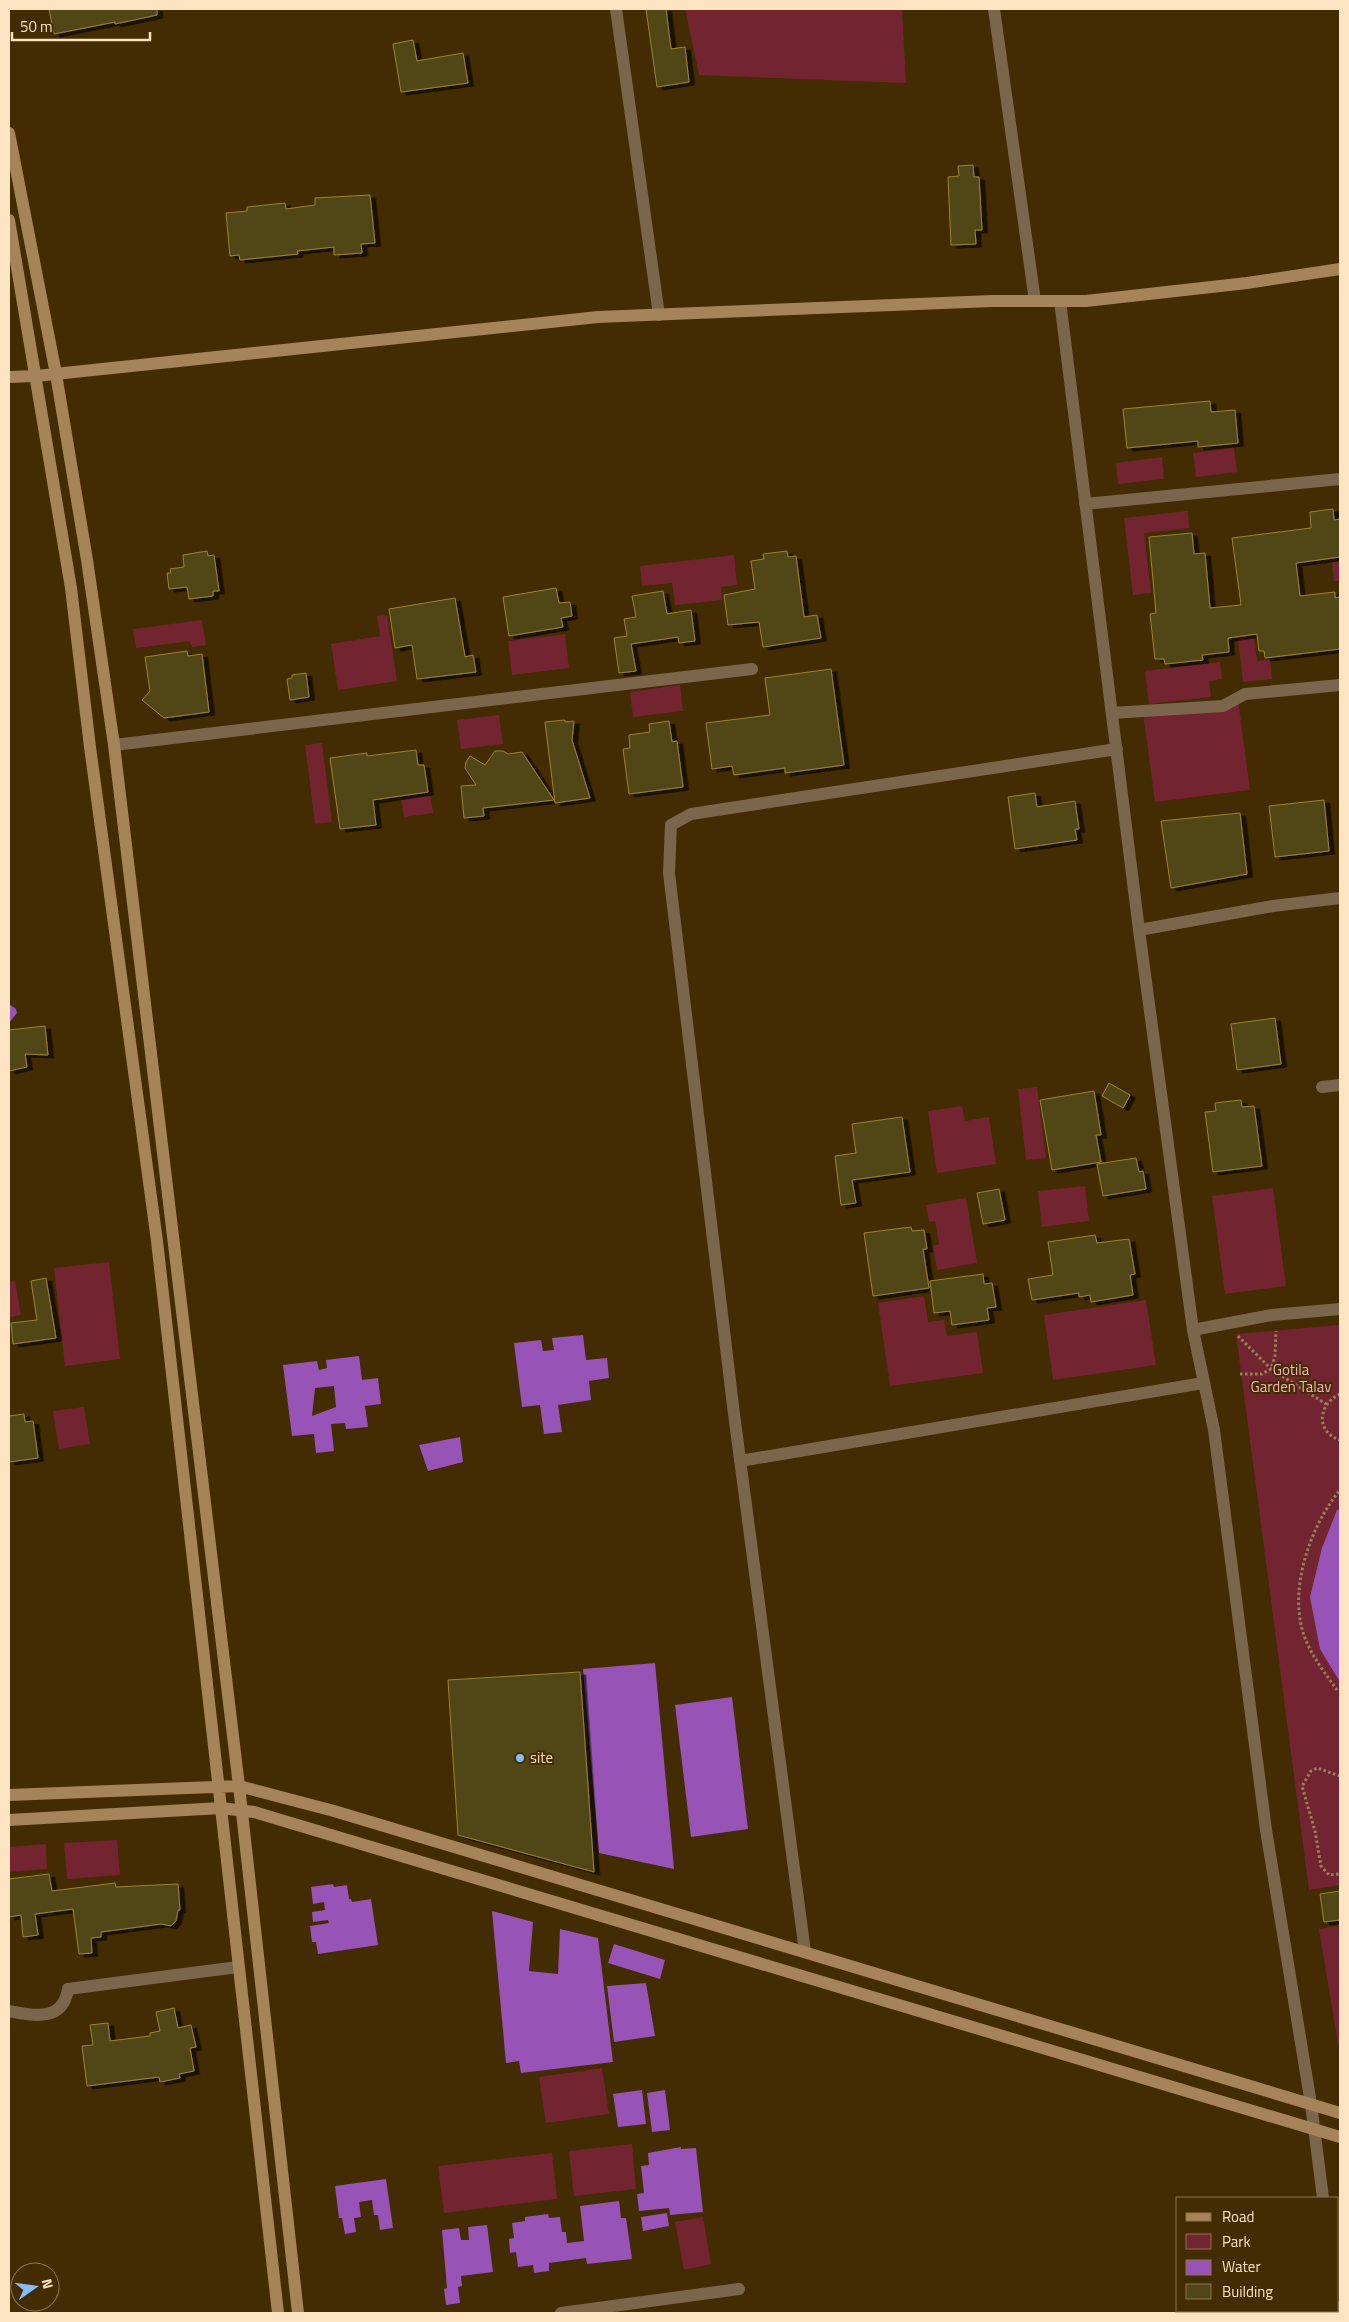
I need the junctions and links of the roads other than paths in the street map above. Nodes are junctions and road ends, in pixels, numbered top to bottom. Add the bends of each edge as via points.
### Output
1 (616, 9) edge
2 (994, 9) edge
3 (9, 133) edge
4 (9, 220) edge
5 (1340, 269) edge
6 (1035, 301) junction
7 (1060, 301) junction
8 (659, 315) junction
9 (56, 374) junction
10 (36, 376) junction
11 (9, 377) edge
12 (1340, 479) edge
13 (1085, 504) junction
14 (752, 669) dead end
15 (1340, 685) edge
16 (1112, 713) junction
17 (114, 745) junction
18 (1116, 749) junction
19 (1340, 898) edge
20 (1139, 930) junction
21 (1340, 1086) edge
22 (1322, 1088) dead end
23 (1340, 1309) edge
24 (1193, 1330) junction
25 (1203, 1382) junction
26 (740, 1461) junction
27 (217, 1785) junction
28 (239, 1786) junction
29 (9, 1795) edge
30 (221, 1808) junction
31 (241, 1810) junction
32 (9, 1820) edge
33 (805, 1952) junction
34 (238, 1967) junction
35 (9, 2011) edge
36 (1311, 2104) junction
37 (1340, 2113) edge
38 (1314, 2129) junction
39 (1340, 2137) edge
40 (1323, 2197) edge
41 (739, 2289) dead end
42 (278, 2313) edge
43 (298, 2313) edge
44 (561, 2313) edge

1 - 8 street
2 - 6 street
3 - 9 main road
4 - 10 main road
5 - 7 main road via 1180,291
6 - 7 main road
6 - 8 main road
7 - 13 street
8 - 9 main road via 506,326
9 - 10 main road
9 - 17 main road via 88,560
10 - 11 main road
10 - 27 main road via 72,588 90,747 157,1241
12 - 13 street
13 - 16 street
14 - 17 street
15 - 16 street via 1245,694 1222,706
16 - 18 street
17 - 28 main road
18 - 20 street
18 - 26 street via 691,814 671,825 669,873
19 - 20 street via 1272,906
20 - 24 street
21 - 22 street
23 - 24 street via 1272,1315
24 - 25 street
25 - 26 street
25 - 36 street via 1214,1430 1276,1894
26 - 33 street
27 - 28 main road
27 - 29 main road
27 - 30 main road
28 - 31 main road
28 - 33 main road via 334,1811
30 - 31 main road
30 - 32 main road
30 - 34 main road
31 - 38 main road
31 - 43 main road
33 - 36 main road
34 - 35 street via 68,1989 66,2000 56,2012 44,2015
34 - 42 main road
36 - 37 main road
36 - 38 street
38 - 39 main road
38 - 40 street
41 - 44 street

